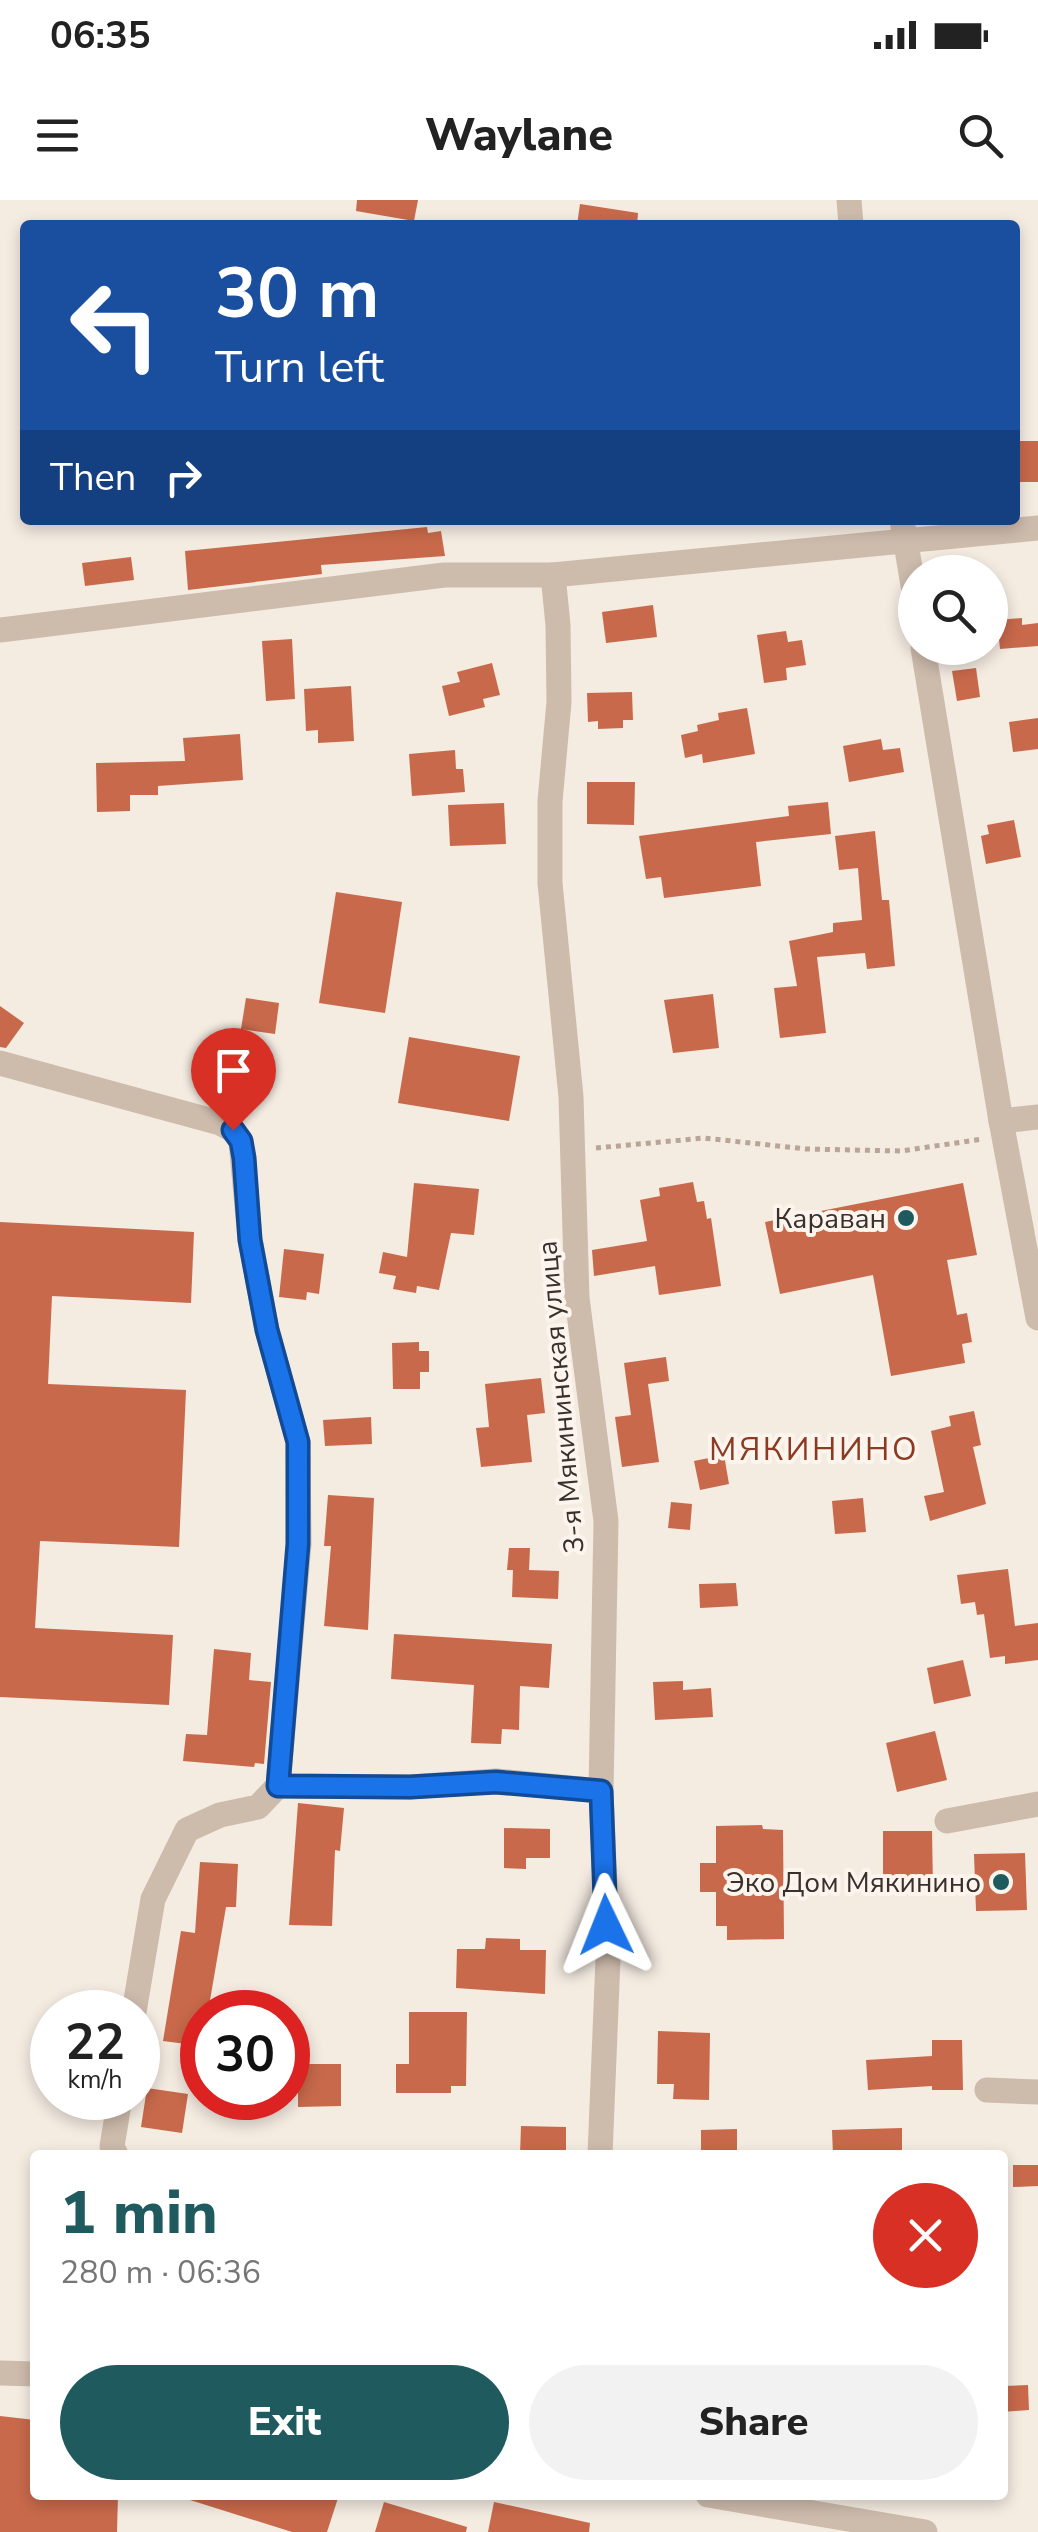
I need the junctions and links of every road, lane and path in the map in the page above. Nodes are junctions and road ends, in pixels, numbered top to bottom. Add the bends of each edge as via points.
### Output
1 (1038, 528) edge
2 (904, 531) edge
3 (553, 575) junction
4 (0, 630) edge
5 (927, 665) edge
6 (0, 1063) edge
7 (1038, 1117) edge
8 (1002, 1128) junction
9 (573, 1150) junction
10 (1038, 1318) edge
11 (278, 1786) junction
12 (601, 1791) junction
13 (1038, 1804) edge
14 (947, 1821) dead end
15 (138, 1990) edge
16 (987, 2090) dead end
17 (1038, 2092) edge
18 (116, 2120) edge
19 (114, 2150) edge
20 (600, 2150) edge
21 (737, 2500) edge
22 (926, 2532) edge

1 - 2 street
2 - 3 street
3 - 4 street via 444,574
3 - 9 street, 3-я Мякининская улица via 560,702 550,883
5 - 8 street
6 - 11 street via 220,1123 241,1141 267,1330 298,1442 298,1544
7 - 8 street
8 - 9 path via 901,1151 704,1138
8 - 10 street
9 - 12 street, 3-я Мякининская улица via 577,1298 606,1521
11 - 12 street via 496,1782
11 - 15 street via 258,1807 187,1830 153,1898
12 - 20 street, 3-я Мякининская улица via 608,1959
13 - 14 street
16 - 17 street
18 - 19 street
21 - 22 street

